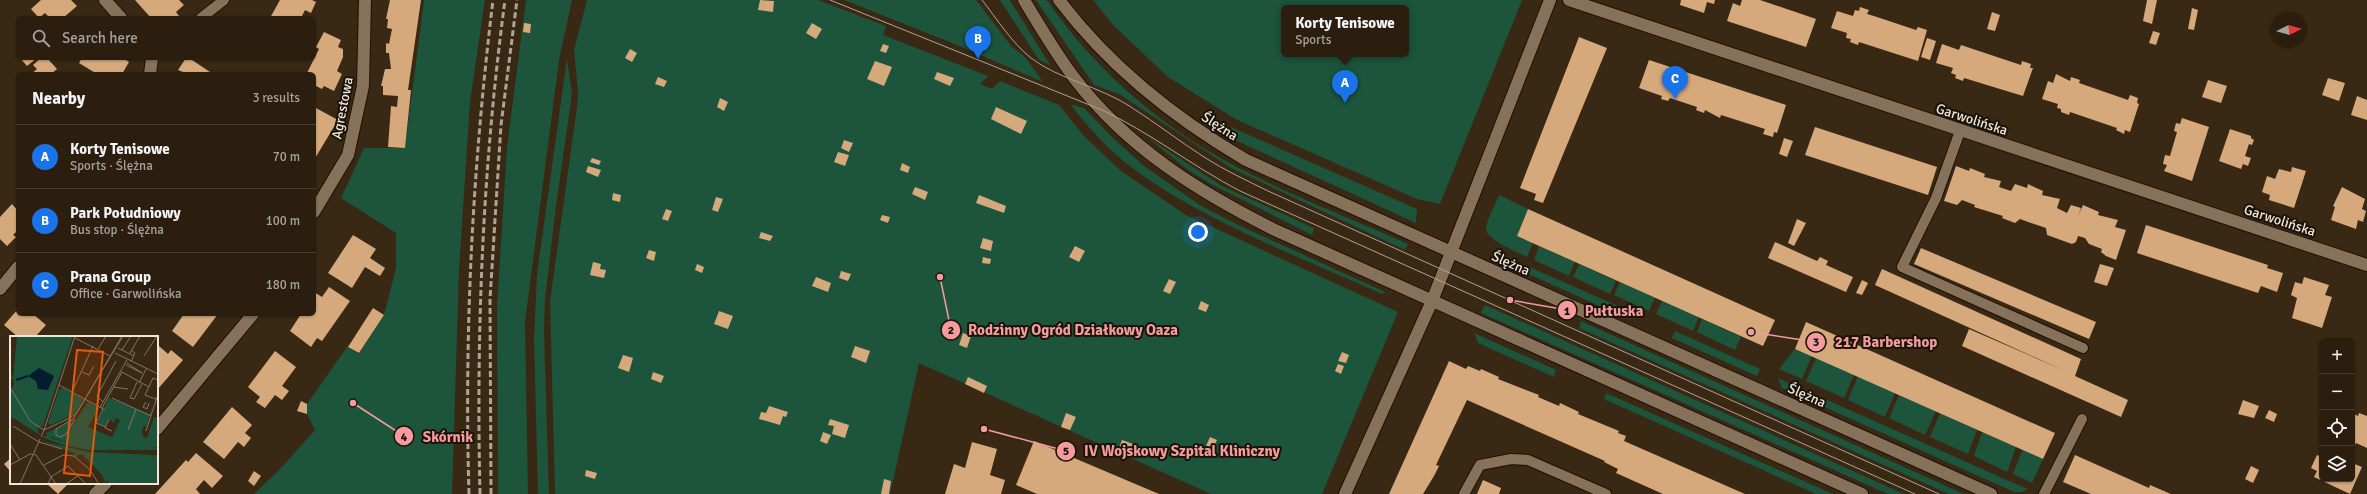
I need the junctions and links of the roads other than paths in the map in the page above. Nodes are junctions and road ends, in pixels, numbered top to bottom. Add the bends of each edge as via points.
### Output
1 (105, 0) edge
2 (224, 0) edge
3 (365, 0) edge
4 (1024, 0) edge
5 (1059, 0) edge
6 (1550, 0) edge
7 (1568, 0) edge
8 (120, 16) edge
9 (204, 16) edge
10 (152, 60) edge
11 (150, 72) edge
12 (1960, 130) junction
13 (316, 209) edge
14 (1450, 252) junction
15 (2367, 265) edge
16 (16, 269) edge
17 (2, 284) edge
18 (1432, 301) junction
19 (252, 316) edge
20 (2083, 348) dead end
21 (2082, 419) dead end
22 (158, 428) edge
23 (105, 484) edge
24 (95, 494) edge
25 (1345, 494) edge
26 (1464, 494) edge
27 (1606, 494) edge
28 (1862, 494) edge
29 (1991, 494) edge
30 (2044, 494) edge

1 - 8 main road
2 - 9 lane
3 - 13 main road, Agrestowa via 363,86 348,155
4 - 18 main road via 1063,63 1088,95 1160,163 1239,212
5 - 14 main road, Ślężna via 1125,73 1160,104 1208,138 1246,160
6 - 14 main road
7 - 12 main road, Garwolińska
10 - 11 main road
12 - 15 main road, Garwolińska
12 - 20 lane via 1936,198 1902,267
14 - 18 main road
14 - 29 main road, Ślężna
16 - 17 main road
18 - 25 main road
18 - 28 main road
19 - 22 main road
21 - 30 lane
23 - 24 main road
26 - 27 lane via 1480,465 1511,459 1528,460

